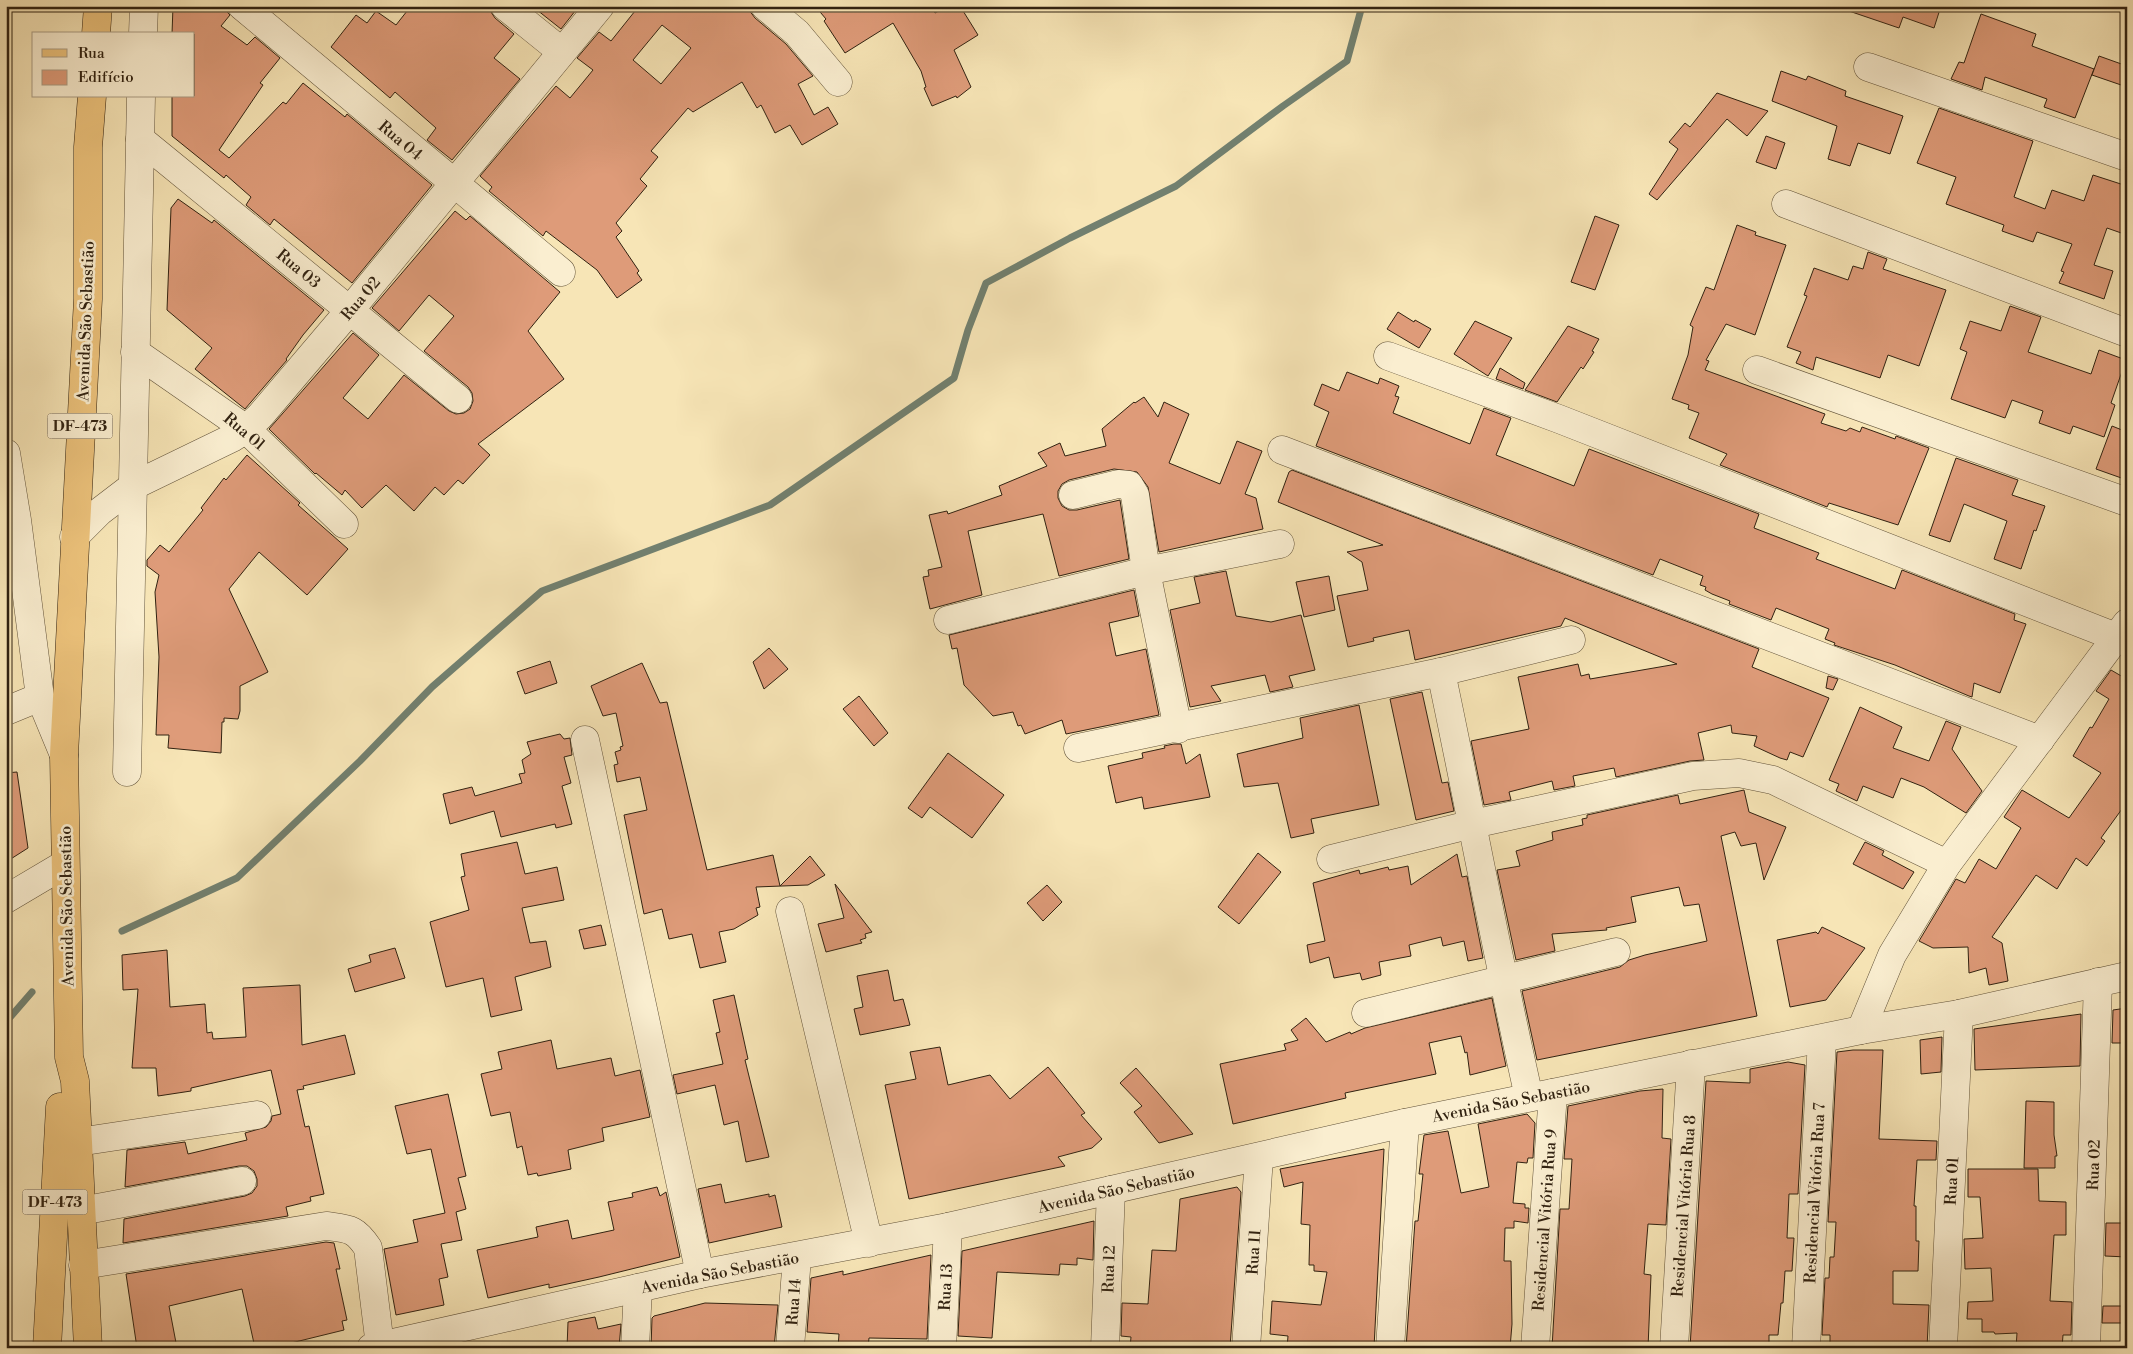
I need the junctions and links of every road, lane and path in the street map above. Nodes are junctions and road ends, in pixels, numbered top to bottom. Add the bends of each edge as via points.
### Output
1 (98, 6) edge
2 (144, 6) edge
3 (242, 6) edge
4 (505, 6) edge
5 (600, 6) edge
6 (765, 6) edge
7 (96, 32) edge
8 (143, 32) edge
9 (562, 52) junction
10 (1868, 66) dead end
11 (838, 82) dead end
12 (92, 98) edge
13 (141, 98) edge
14 (140, 138) junction
15 (2127, 157) edge
16 (454, 184) junction
17 (1786, 204) dead end
18 (560, 272) dead end
19 (350, 310) junction
20 (2127, 333) edge
21 (136, 352) junction
22 (1388, 356) dead end
23 (1757, 370) dead end
24 (458, 399) dead end
25 (246, 429) junction
26 (1282, 450) dead end
27 (6, 454) edge
28 (133, 486) junction
29 (1073, 495) dead end
30 (2127, 502) edge
31 (12, 522) edge
32 (344, 524) dead end
33 (74, 537) junction
34 (1280, 544) dead end
35 (1146, 571) junction
36 (948, 620) dead end
37 (2121, 630) edge
38 (1571, 640) dead end
39 (1441, 672) junction
40 (40, 697) junction
41 (6, 711) edge
42 (1178, 729) junction
43 (585, 740) dead end
44 (2040, 740) junction
45 (1078, 748) dead end
46 (64, 755) junction
47 (127, 772) dead end
48 (1473, 824) junction
49 (1331, 859) dead end
50 (65, 864) junction
51 (1947, 864) junction
52 (6, 900) edge
53 (790, 911) dead end
54 (1616, 952) dead end
55 (2127, 976) edge
56 (1502, 979) junction
57 (2098, 982) junction
58 (1366, 1013) dead end
59 (1959, 1014) junction
60 (1861, 1030) junction
61 (1822, 1039) junction
62 (69, 1057) junction
63 (1691, 1064) junction
64 (1541, 1095) junction
65 (257, 1114) dead end
66 (1404, 1123) junction
67 (78, 1142) junction
68 (1259, 1157) junction
69 (242, 1181) dead end
70 (1111, 1190) junction
71 (80, 1211) junction
72 (948, 1227) junction
73 (869, 1243) junction
74 (797, 1257) junction
75 (83, 1265) junction
76 (700, 1274) junction
77 (638, 1288) junction
78 (375, 1347) edge
79 (47, 1348) edge
80 (88, 1348) edge
81 (635, 1348) edge
82 (790, 1348) edge
83 (942, 1348) edge
84 (1106, 1348) edge
85 (1246, 1348) edge
86 (1390, 1348) edge
87 (1535, 1348) edge
88 (1674, 1348) edge
89 (1806, 1348) edge
90 (1944, 1348) edge
91 (2086, 1348) edge

1 - 7 main road
2 - 8 street
3 - 16 street, Rua 04
4 - 9 street
5 - 9 street, Rua 02
6 - 11 street via 797,33
9 - 16 street, Rua 02
10 - 15 street
12 - 33 main road, Avenida São Sebastião / DF-473 via 88,147 88,299
13 - 14 street
14 - 19 street, Rua 03
14 - 21 street
16 - 18 street, Rua 04
16 - 19 street, Rua 02
17 - 20 street
19 - 24 street, Rua 03
19 - 25 street, Rua 02
21 - 25 street, Rua 01
21 - 28 street
22 - 37 street
23 - 30 street
25 - 28 street, Rua 02
25 - 32 street, Rua 01
26 - 44 street
27 - 31 street, Avenida São Sebastião
28 - 33 street, Rua 02 via 99,512
28 - 47 street
29 - 35 street via 1118,484 1129,485 1135,494
31 - 40 street, Avenida São Sebastião
33 - 46 main road, Avenida São Sebastião / DF-473
34 - 35 street
35 - 36 street
35 - 42 street
37 - 44 street
38 - 39 street
39 - 42 street
39 - 48 street, Residencial Vitória Rua 9
40 - 41 street
40 - 46 street, Avenida São Sebastião
42 - 45 street
43 - 76 street
44 - 51 street
46 - 50 main road, Avenida São Sebastião / DF-473
48 - 49 street
48 - 51 street via 1693,776 1738,772 1773,780
48 - 56 street, Residencial Vitória Rua 9
50 - 52 street
50 - 62 main road, Avenida São Sebastião / DF-473
51 - 60 street via 1892,955
53 - 73 street
54 - 56 street
55 - 57 street, Avenida São Sebastião
56 - 58 street
56 - 64 street, Residencial Vitória Rua 9
57 - 59 street, Avenida São Sebastião
57 - 91 street, Rua 02
59 - 60 street, Avenida São Sebastião
59 - 90 street, Rua 01
60 - 61 street, Avenida São Sebastião
61 - 63 street, Avenida São Sebastião
61 - 89 street, Residencial Vitória Rua 7
62 - 67 main road, Avenida São Sebastião / DF-473 via 75,1081
62 - 79 main road, Avenida São Sebastião / DF-473 via 62,1075
63 - 64 street, Avenida São Sebastião
63 - 88 street, Residencial Vitória Rua 8
64 - 66 street, Avenida São Sebastião
64 - 87 street, Residencial Vitória Rua 9
65 - 67 street
66 - 68 street, Avenida São Sebastião
66 - 86 street
67 - 71 main road, Avenida São Sebastião / DF-473
68 - 70 street, Avenida São Sebastião
68 - 85 street, Rua 11
69 - 71 street
70 - 72 street, Avenida São Sebastião
70 - 84 street, Rua 12
71 - 75 main road, Avenida São Sebastião / DF-473
72 - 73 street, Avenida São Sebastião
72 - 83 street, Rua 13
73 - 74 street, Avenida São Sebastião
74 - 76 street, Avenida São Sebastião
74 - 82 street, Rua 14
75 - 78 street via 326,1226 350,1229 360,1235 368,1248
75 - 80 main road, Avenida São Sebastião / DF-473
76 - 77 street, Avenida São Sebastião
77 - 78 street, Avenida São Sebastião
77 - 81 street

